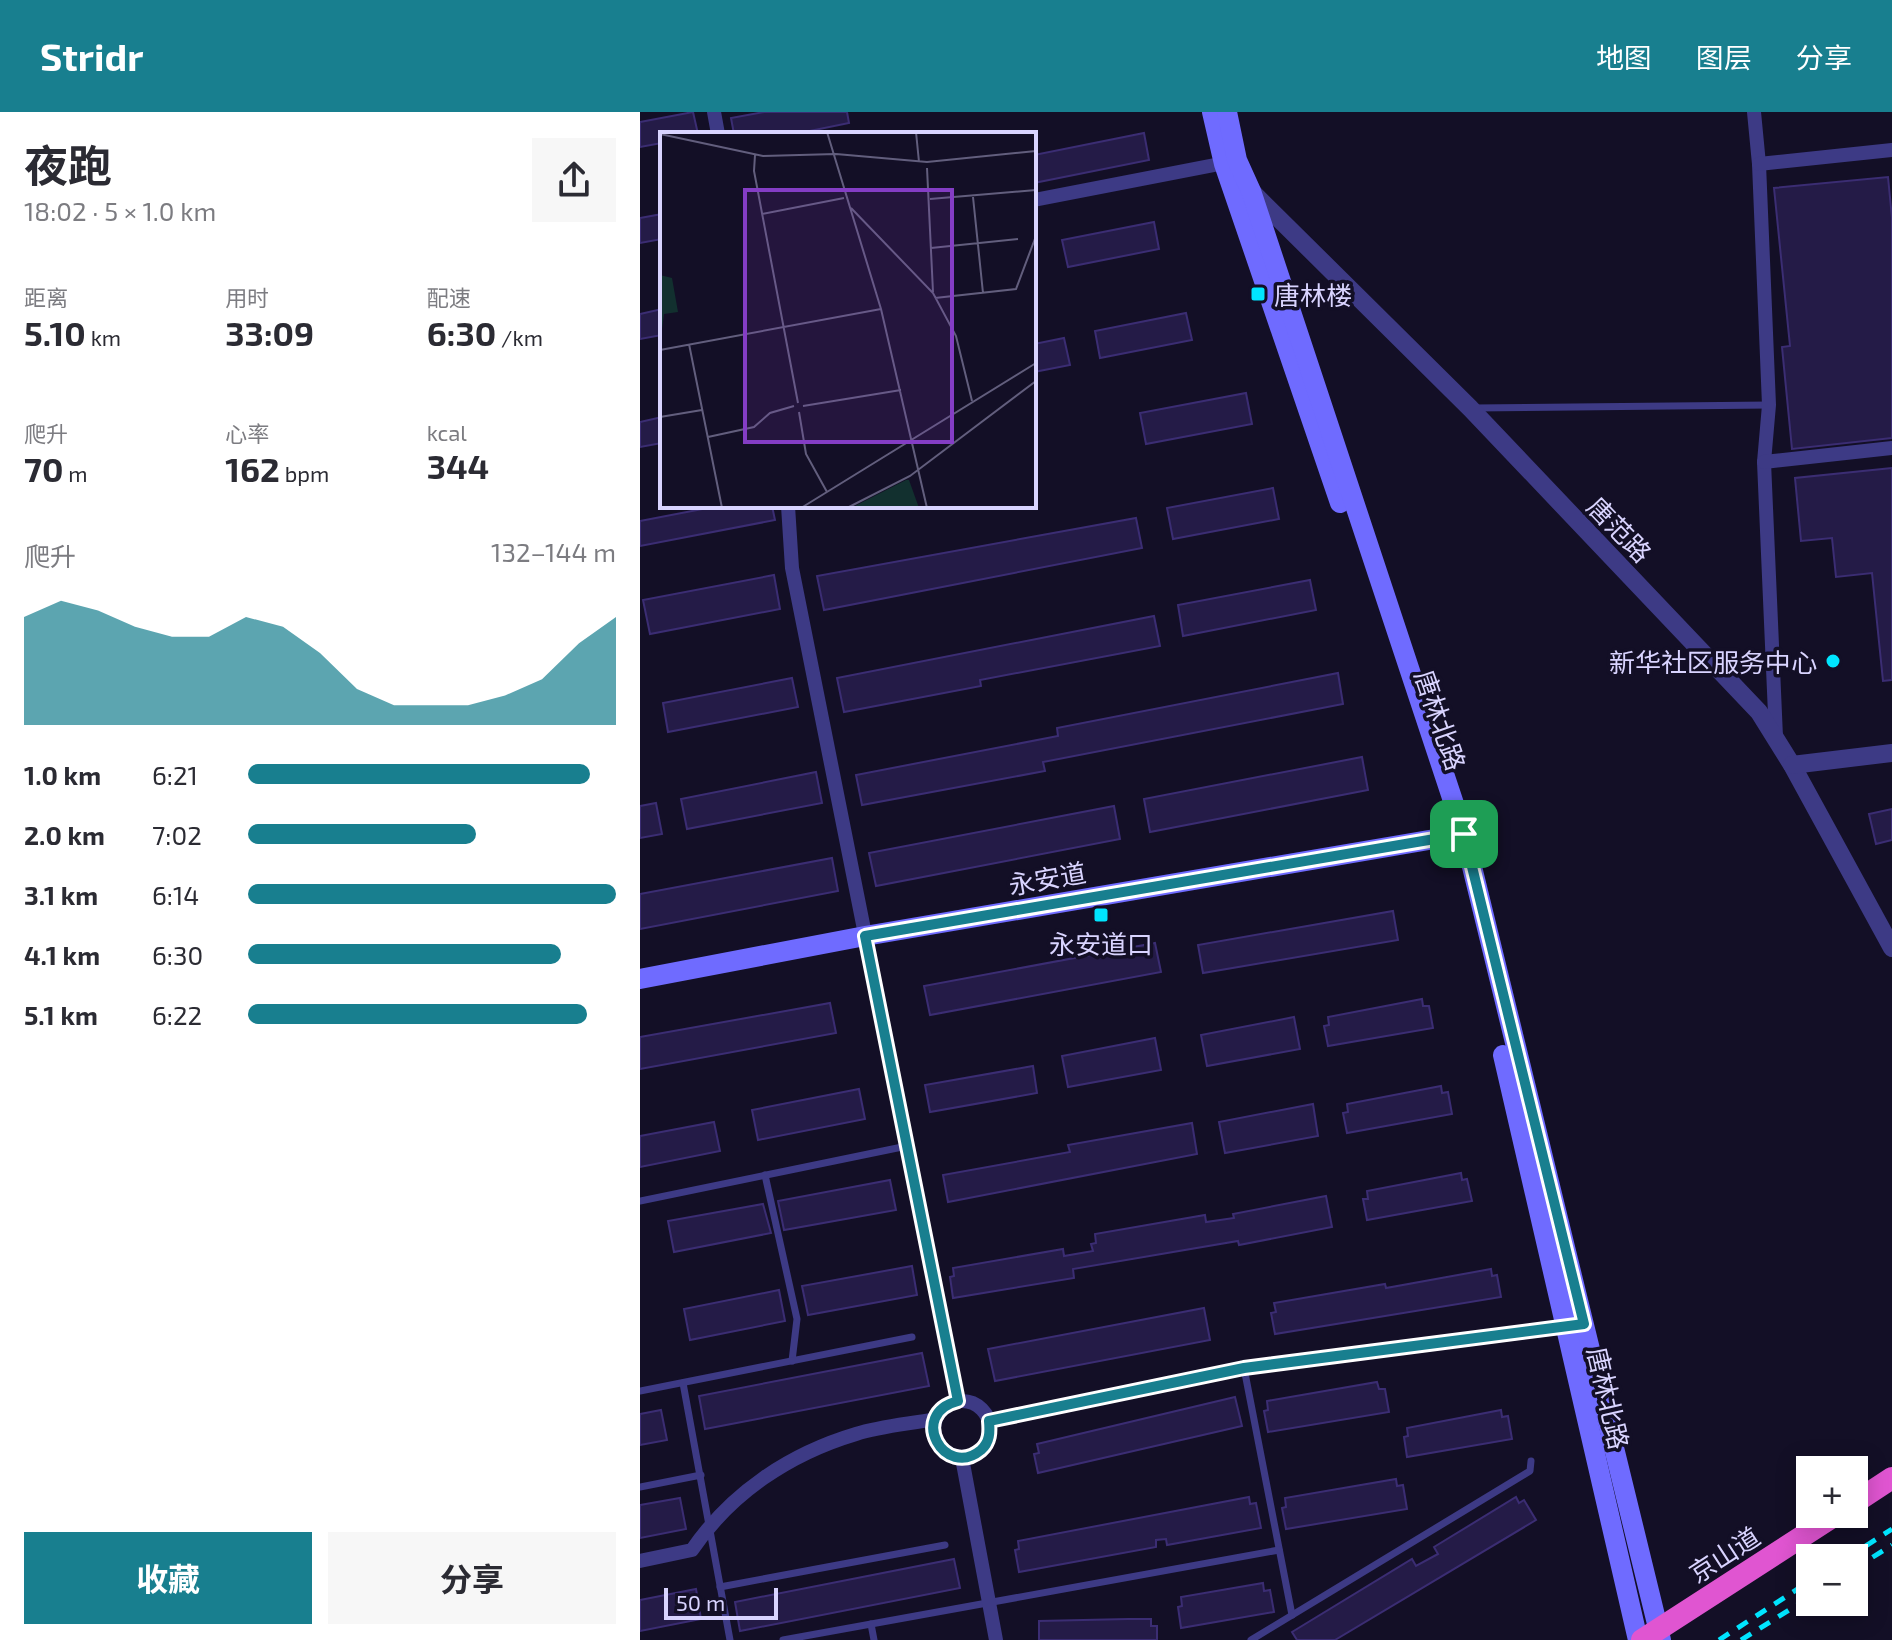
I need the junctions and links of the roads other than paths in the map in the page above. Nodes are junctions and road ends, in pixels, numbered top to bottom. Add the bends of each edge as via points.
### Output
1 (714, 112) edge
2 (1212, 112) edge
3 (1227, 112) edge
4 (1754, 112) edge
5 (718, 132) edge
6 (1892, 150) edge
7 (1230, 162) junction
8 (1759, 164) junction
9 (1251, 191) junction
10 (1036, 200) edge
11 (1769, 405) junction
12 (1470, 408) junction
13 (1892, 448) edge
14 (1764, 462) junction
15 (788, 508) edge
16 (1776, 737) junction
17 (1892, 753) edge
18 (1792, 765) junction
19 (1458, 834) junction
20 (865, 936) junction
21 (1892, 948) edge
22 (640, 979) edge
23 (907, 1146) junction
24 (765, 1175) junction
25 (640, 1201) edge
26 (1575, 1325) junction
27 (912, 1337) dead end
28 (792, 1361) junction
29 (1244, 1368) junction
30 (683, 1383) junction
31 (640, 1391) edge
32 (958, 1401) junction
33 (935, 1419) junction
34 (989, 1421) junction
35 (962, 1458) junction
36 (1531, 1461) dead end
37 (701, 1475) junction
38 (1892, 1478) edge
39 (640, 1487) edge
40 (1868, 1494) edge
41 (1816, 1528) edge
42 (945, 1545) dead end
43 (1279, 1550) junction
44 (640, 1561) edge
45 (720, 1587) junction
46 (989, 1603) junction
47 (1292, 1615) junction
48 (871, 1624) junction
49 (1650, 1637) edge
50 (730, 1640) edge
51 (783, 1640) edge
52 (874, 1640) edge
53 (996, 1640) edge
54 (1251, 1640) edge

1 - 5 street
2 - 7 main road, 唐林北路
3 - 7 main road, 唐林北路
4 - 8 street
6 - 8 street
7 - 9 main road, 唐林北路
7 - 10 street
7 - 19 main road, 唐林北路
8 - 11 street
9 - 12 street, 唐范路
9 - 19 main road, 唐林北路
11 - 12 lane
11 - 14 street
12 - 16 street, 唐范路 via 1759,712
13 - 14 street
14 - 16 street
15 - 20 street via 792,568
16 - 18 street, 唐范路
17 - 18 street
18 - 21 street, 唐范路
19 - 20 main road, 永安道
19 - 26 main road, 唐林北路
20 - 22 main road, 永安道
20 - 23 street
23 - 24 lane
23 - 32 street
24 - 25 lane
24 - 28 lane via 797,1319
26 - 29 street
26 - 49 main road, 唐林北路
27 - 28 lane
28 - 30 lane
29 - 34 street
29 - 43 lane
30 - 31 lane
30 - 37 lane
32 - 33 street via 944,1406
32 - 34 street via 981,1408
33 - 35 street via 938,1445
33 - 44 street via 856,1434 789,1461 723,1510 692,1550
34 - 35 street via 985,1446
35 - 46 street
36 - 47 lane via 1530,1471
37 - 39 lane
37 - 45 lane
38 - 40 highway
41 - 49 highway, 京山道
42 - 45 lane
43 - 46 lane
43 - 47 lane
45 - 50 lane
46 - 48 lane
46 - 53 street
47 - 54 lane
48 - 51 lane
48 - 52 lane

